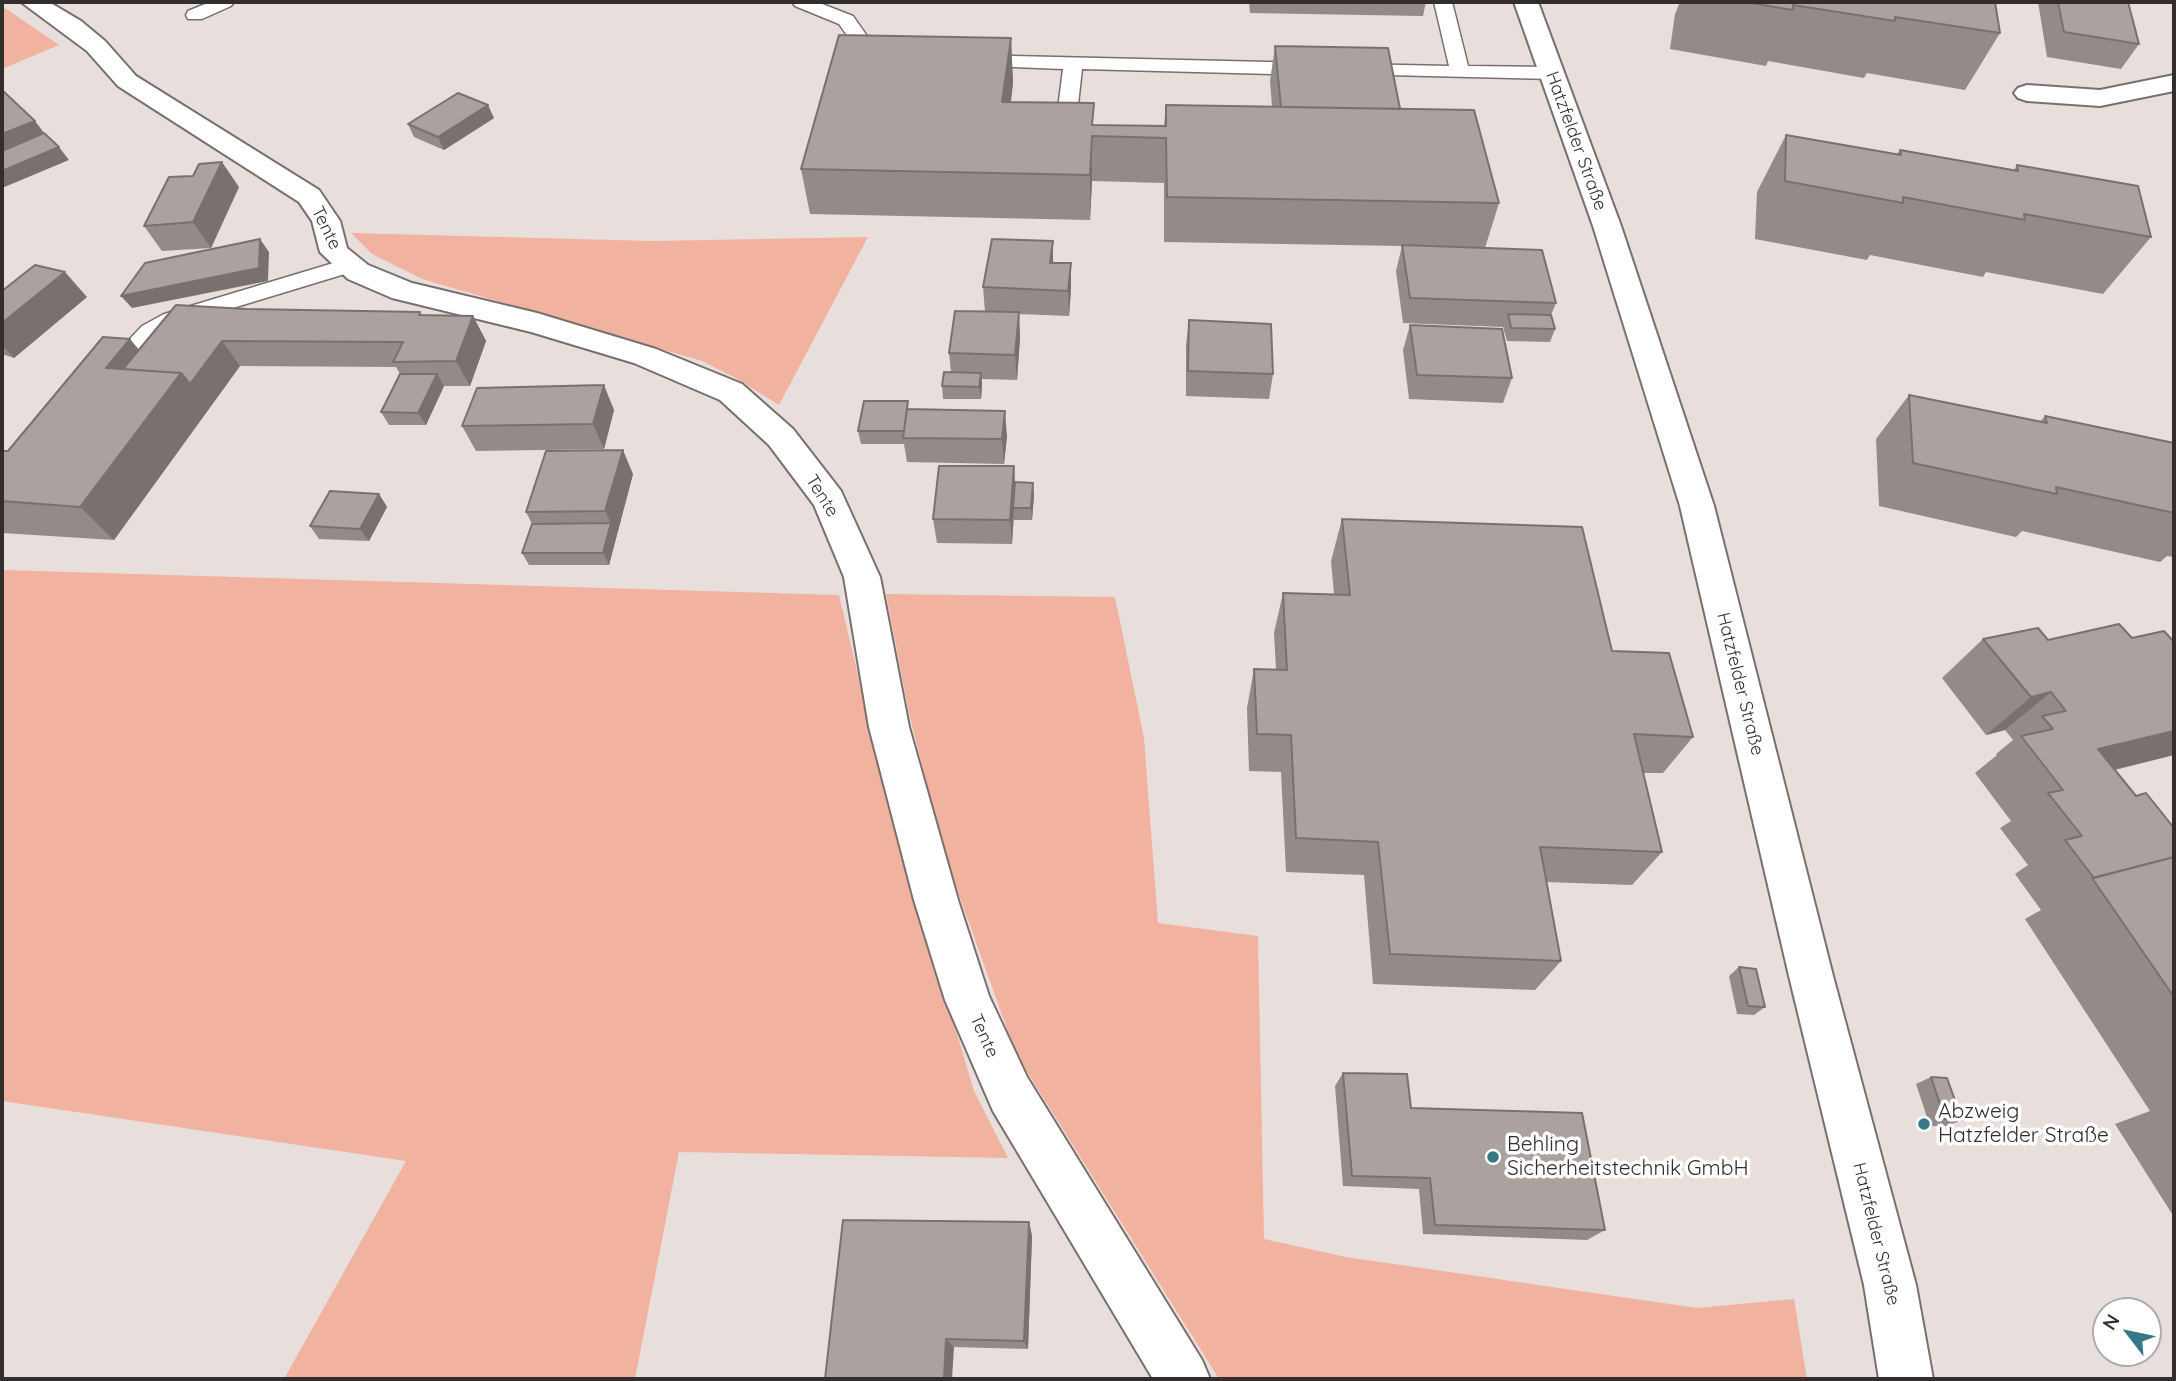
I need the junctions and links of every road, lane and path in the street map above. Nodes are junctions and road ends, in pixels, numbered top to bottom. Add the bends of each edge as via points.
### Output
1 (33, 2) edge
2 (225, 2) edge
3 (801, 2) edge
4 (1443, 2) edge
5 (1526, 2) edge
6 (195, 15) dead end
7 (900, 59) edge
8 (953, 60) edge
9 (1073, 63) junction
10 (1460, 72) junction
11 (1552, 73) junction
12 (2174, 83) edge
13 (2027, 93) dead end
14 (1064, 140) edge
15 (349, 265) junction
16 (91, 390) edge
17 (1183, 1379) edge
18 (1906, 1379) edge

1 - 15 street, Tente via 80,32 127,81 309,196 326,221 334,252
2 - 6 lane
3 - 7 lane via 846,20 873,58
4 - 10 lane
5 - 11 street, Hatzfelder Straße
8 - 9 lane
9 - 10 lane
9 - 14 lane
10 - 11 lane
11 - 18 street, Hatzfelder Straße via 1607,226 1697,506 1890,1285
12 - 13 street via 2100,98
15 - 16 lane via 172,319 150,332
15 - 17 street, Tente via 403,291 537,323 645,356 732,392 781,437 829,500 862,577 889,726 968,1000 1010,1094

